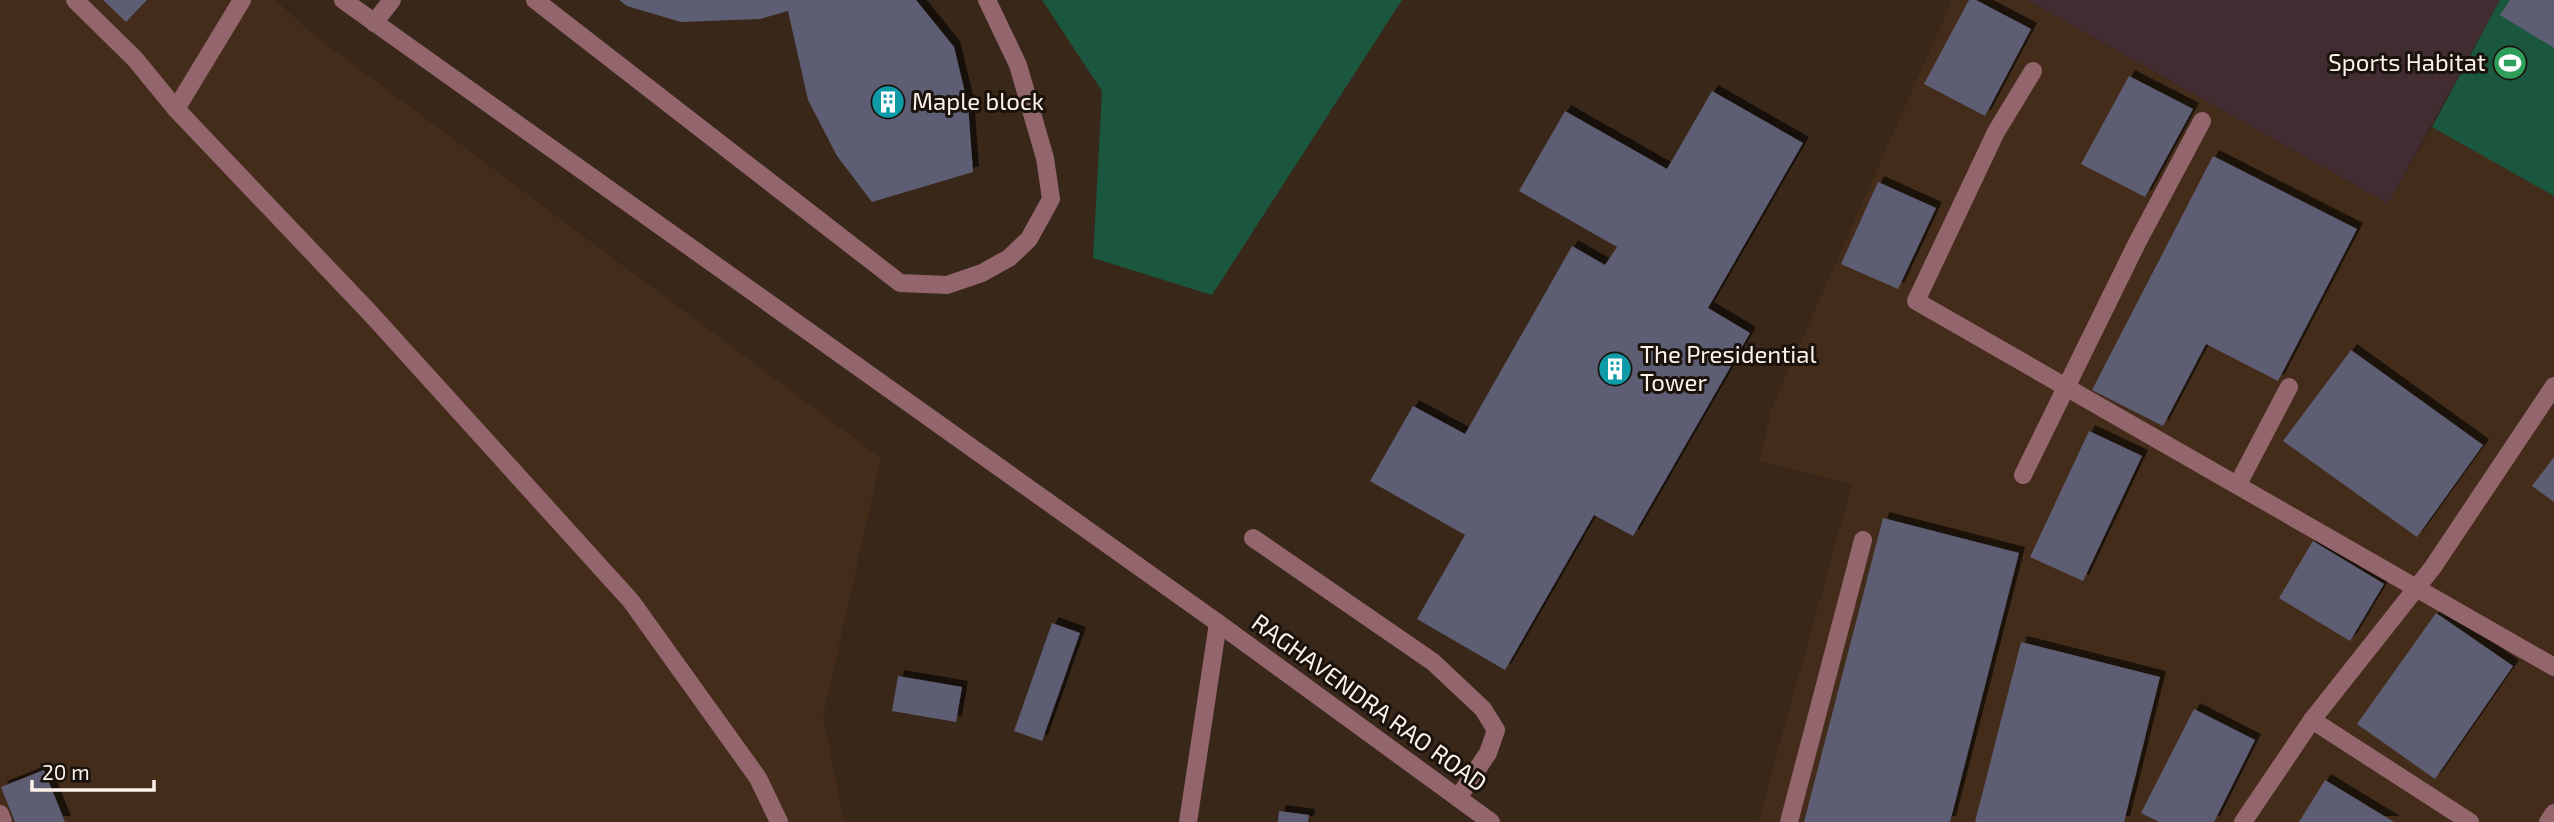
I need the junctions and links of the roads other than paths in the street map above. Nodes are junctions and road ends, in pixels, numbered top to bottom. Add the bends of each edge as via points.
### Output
1 (75, 0) edge
2 (242, 0) edge
3 (343, 0) edge
4 (392, 0) edge
5 (535, 0) edge
6 (987, 0) edge
7 (374, 23) junction
8 (2033, 71) dead end
9 (176, 109) junction
10 (2203, 121) dead end
11 (2066, 386) junction
12 (2554, 386) edge
13 (2289, 387) dead end
14 (2024, 475) dead end
15 (2238, 484) junction
16 (1253, 538) dead end
17 (1863, 540) dead end
18 (2418, 587) junction
19 (1218, 623) junction
20 (2554, 667) edge
21 (2312, 720) junction
22 (1458, 798) junction
23 (2554, 813) edge
24 (0, 814) edge
25 (4, 822) edge
26 (779, 822) edge
27 (1188, 822) edge
28 (1491, 822) edge
29 (1789, 822) edge
30 (2243, 822) edge
31 (2470, 822) edge
32 (2548, 822) edge

1 - 9 street via 135,59
2 - 9 street
3 - 7 street, RAGHAVENDRA RAO ROAD
4 - 7 street
5 - 6 street via 900,283 947,285 1009,258 1029,239 1051,199 1045,158 1018,65
7 - 19 street, RAGHAVENDRA RAO ROAD
8 - 11 street via 1996,132 1916,301
9 - 26 street via 371,314 631,601 758,778
10 - 11 street
11 - 14 street
11 - 15 street
12 - 18 street
13 - 15 street
15 - 18 street
16 - 22 street via 1433,662 1483,709 1496,730 1488,753
17 - 29 street
18 - 20 street
18 - 21 street
19 - 22 street, RAGHAVENDRA RAO ROAD
19 - 27 street
21 - 30 street
21 - 31 street
22 - 28 street, RAGHAVENDRA RAO ROAD
23 - 32 street
24 - 25 street

